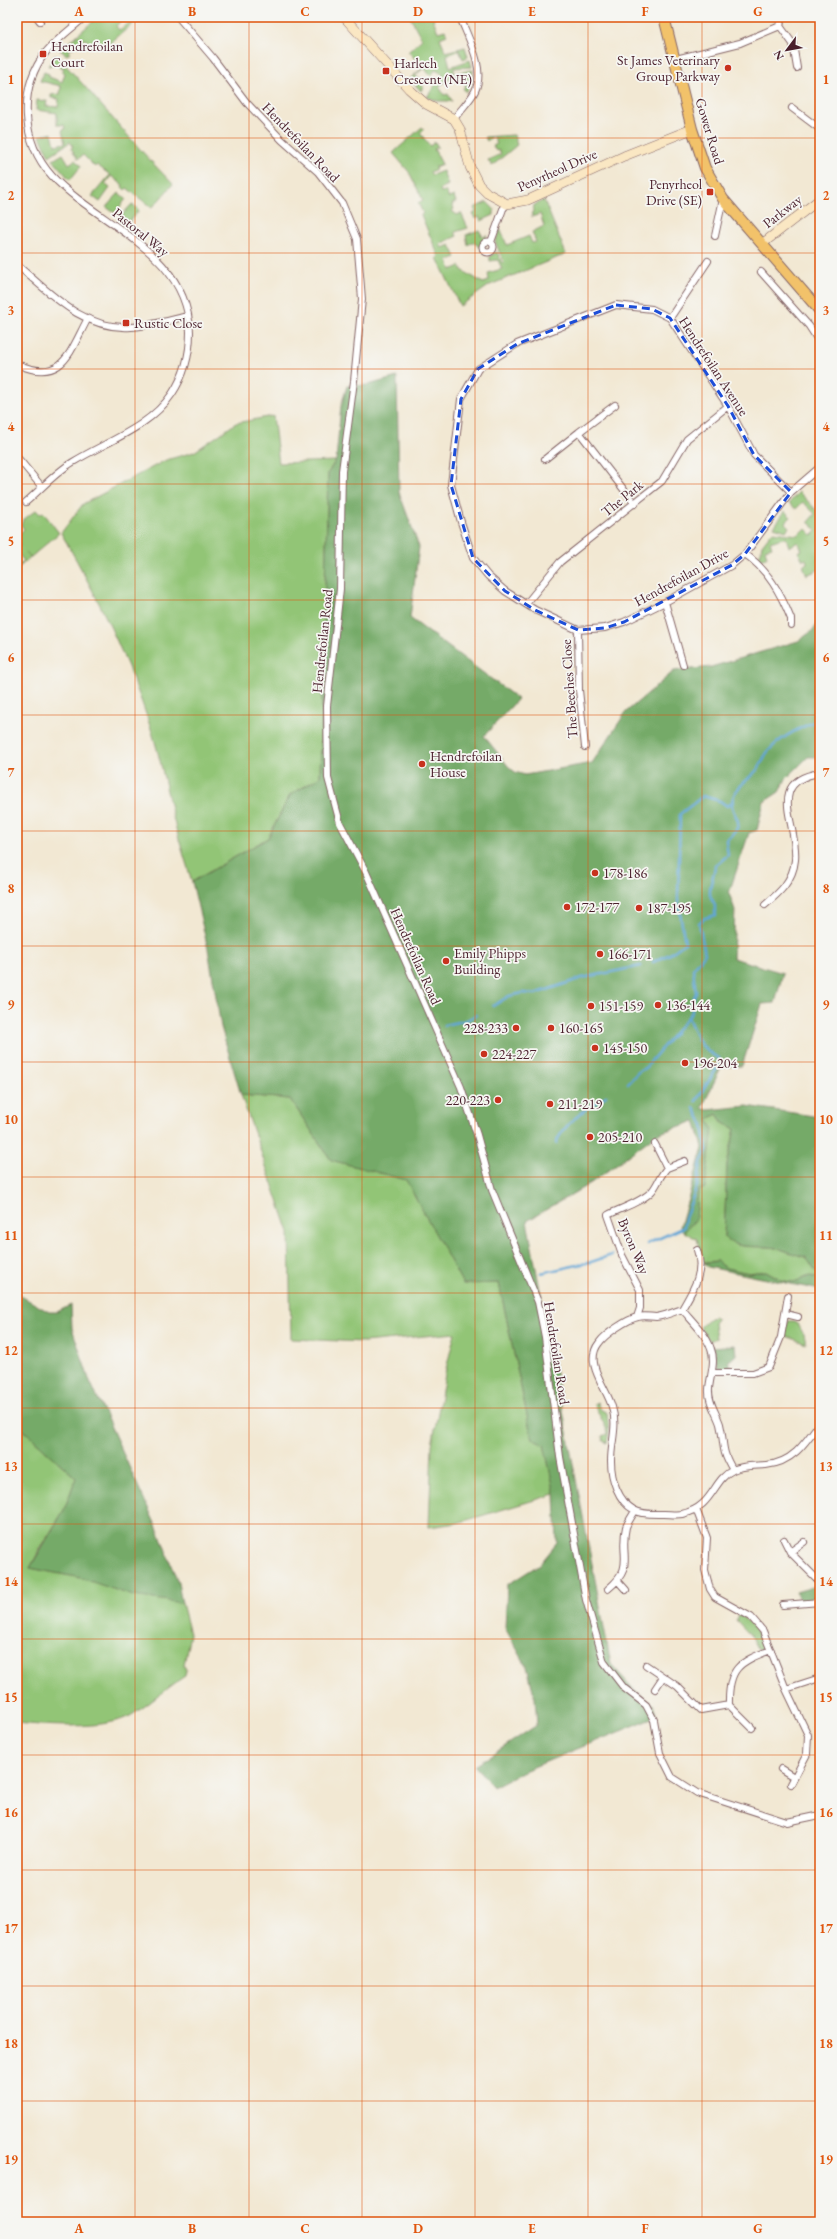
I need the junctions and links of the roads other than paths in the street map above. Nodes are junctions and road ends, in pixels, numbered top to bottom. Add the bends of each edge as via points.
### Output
1 (85, 17) edge
2 (178, 17) edge
3 (344, 17) edge
4 (460, 17) edge
5 (664, 17) edge
6 (782, 17) edge
7 (780, 26) junction
8 (676, 59) junction
9 (797, 68) dead end
10 (792, 108) dead end
11 (454, 118) junction
12 (692, 129) junction
13 (820, 129) edge
14 (723, 199) junction
15 (820, 200) edge
16 (507, 204) junction
17 (715, 236) dead end
18 (491, 242) dead end
19 (762, 244) junction
20 (708, 261) dead end
21 (17, 265) edge
22 (761, 272) dead end
23 (820, 311) edge
24 (188, 316) junction
25 (670, 318) junction
26 (88, 320) junction
27 (820, 343) edge
28 (17, 364) edge
29 (615, 404) dead end
30 (728, 406) junction
31 (579, 432) junction
32 (17, 457) edge
33 (545, 459) dead end
34 (820, 467) edge
35 (42, 487) junction
36 (791, 492) junction
37 (26, 502) dead end
38 (635, 504) junction
39 (745, 554) junction
40 (665, 602) junction
41 (526, 604) junction
42 (791, 625) dead end
43 (578, 630) junction
44 (684, 665) dead end
45 (585, 747) dead end
46 (820, 773) edge
47 (765, 905) dead end
48 (655, 1144) dead end
49 (685, 1161) dead end
50 (667, 1168) junction
51 (697, 1250) dead end
52 (788, 1296) dead end
53 (682, 1309) junction
54 (786, 1314) junction
55 (637, 1317) junction
56 (798, 1317) dead end
57 (712, 1373) junction
58 (820, 1422) edge
59 (733, 1470) junction
60 (696, 1509) junction
61 (635, 1511) junction
62 (784, 1540) dead end
63 (804, 1542) dead end
64 (790, 1552) junction
65 (618, 1581) junction
66 (820, 1582) edge
67 (608, 1589) dead end
68 (626, 1590) dead end
69 (820, 1602) edge
70 (783, 1605) dead end
71 (771, 1650) junction
72 (646, 1665) dead end
73 (663, 1677) junction
74 (820, 1678) edge
75 (655, 1689) dead end
76 (786, 1689) junction
77 (729, 1705) junction
78 (752, 1728) dead end
79 (781, 1770) dead end
80 (794, 1777) junction
81 (791, 1784) dead end
82 (820, 1815) edge

1 - 24 street, Pastoral Way via 52,45 35,70 27,106 31,141 40,159 59,182 166,268 180,291
2 - 82 street, Hendrefoilan Road via 247,103 282,140 318,172 342,203 357,239 362,299 342,471 340,589 327,706 328,778 340,823 369,879 461,1087 492,1190 538,1302 545,1337 561,1465 586,1600 604,1662 624,1688 646,1705 654,1720 660,1754 672,1777 697,1793 787,1822
3 - 11 street via 409,89 426,104
4 - 11 street via 478,65 479,78 475,92
5 - 8 main road, Gower Road
6 - 7 street
7 - 8 street via 740,43
7 - 9 street via 792,44
8 - 12 main road, Gower Road
10 - 13 street
11 - 16 street, Penyrheol Drive via 460,129 470,167 479,185 494,198
12 - 14 main road, Gower Road via 705,168
12 - 16 street, Penyrheol Drive via 624,156 528,200
14 - 17 street
14 - 19 main road, Gower Road
15 - 19 street, Parkway
16 - 18 street
19 - 23 main road, Gower Road
20 - 25 street
21 - 26 street via 65,306
22 - 27 street via 809,326
24 - 26 street via 128,327 104,325
24 - 35 street, Pastoral Way via 188,357 177,386 166,402 143,423 71,463
25 - 30 street, Hendrefoilan Avenue
25 - 41 street, Hendrefoilan Avenue via 652,309 616,304 517,344 478,369 461,399 452,485 466,540 473,558 488,576
26 - 28 street via 68,357 57,367 39,372
29 - 31 street
30 - 36 street, Hendrefoilan Avenue via 754,455
30 - 38 street, The Park via 686,439 662,482
31 - 33 street
31 - 38 street
32 - 35 street
34 - 36 street, Hendrefoilan Drive
35 - 37 street, Pastoral Way
36 - 39 street, Hendrefoilan Drive
38 - 41 street, The Park via 560,562
39 - 40 street, Hendrefoilan Drive via 732,565
39 - 42 street via 758,563 774,585 789,613
40 - 43 street, Hendrefoilan Drive via 624,622 605,628
40 - 44 street
41 - 43 street, Hendrefoilan Avenue
43 - 45 street, The Beeches Close via 579,690
46 - 47 street via 802,776 789,789 787,799 795,861 792,873 782,890
48 - 50 street
49 - 50 street
50 - 55 street, Byron Way via 646,1196 608,1214 622,1255 640,1290
51 - 53 street via 702,1256 700,1272 695,1287
52 - 54 street
53 - 55 street via 655,1317
53 - 57 street via 711,1349
54 - 56 street
54 - 57 street via 781,1337 768,1367 753,1373
55 - 61 street via 608,1334 593,1354 594,1367 612,1406 615,1419 612,1478 622,1499
57 - 59 street via 709,1390 712,1405 720,1424 725,1457
58 - 59 street via 806,1443 788,1459 769,1465
59 - 60 street
60 - 61 street via 674,1515
60 - 71 street via 707,1538 705,1570 710,1589 723,1603 751,1617 763,1631
61 - 65 street via 626,1526 625,1569
62 - 64 street
63 - 64 street
64 - 66 street
65 - 67 street
65 - 68 street
69 - 70 street
71 - 76 street
71 - 77 street via 752,1657 737,1668 728,1685
72 - 73 street
73 - 75 street
73 - 77 street via 677,1686 702,1710
74 - 76 street
76 - 80 street via 808,1735 807,1754
77 - 78 street
79 - 80 street
80 - 81 street

